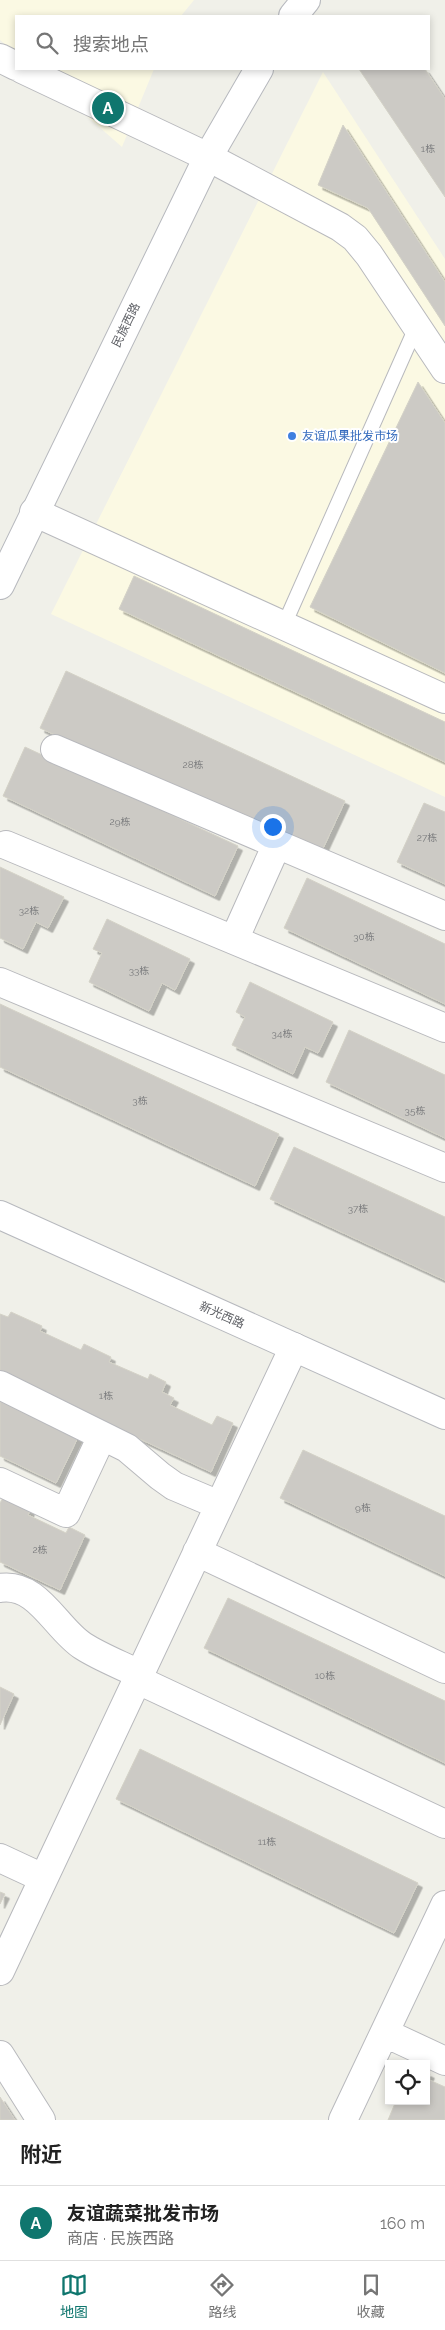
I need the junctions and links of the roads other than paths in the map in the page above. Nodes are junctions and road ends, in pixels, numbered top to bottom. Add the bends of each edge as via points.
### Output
1 (306, 0) edge
2 (293, 15) edge
3 (0, 58) edge
4 (15, 66) edge
5 (24, 70) edge
6 (257, 70) edge
7 (208, 158) junction
8 (417, 324) junction
9 (445, 369) edge
10 (34, 512) junction
11 (0, 585) edge
12 (284, 625) junction
13 (445, 699) edge
14 (55, 748) dead end
15 (277, 844) junction
16 (6, 845) dead end
17 (445, 916) edge
18 (234, 940) junction
19 (0, 982) edge
20 (445, 1028) edge
21 (445, 1168) edge
22 (0, 1215) edge
23 (294, 1347) junction
24 (0, 1384) edge
25 (445, 1415) edge
26 (102, 1436) junction
27 (0, 1482) edge
28 (219, 1505) junction
29 (197, 1552) junction
30 (0, 1588) edge
31 (445, 1670) edge
32 (138, 1676) junction
33 (445, 1824) edge
34 (0, 1858) edge
35 (43, 1878) junction
36 (445, 1905) edge
37 (0, 1970) edge
38 (385, 2033) junction
39 (0, 2055) edge
40 (445, 2061) edge
41 (41, 2120) edge
42 (343, 2120) edge

1 - 2 street
3 - 4 street
5 - 7 street
6 - 7 street, 民族西路
7 - 8 street via 296,202 355,238
7 - 10 street, 民族西路
8 - 9 street
8 - 12 lane
10 - 11 street, 民族西路
10 - 12 street
12 - 13 street
14 - 15 street
15 - 17 street
15 - 18 street
16 - 18 street
18 - 20 street
19 - 21 street
22 - 23 street, 新光西路
23 - 25 street, 新光西路
23 - 28 street
24 - 26 street
26 - 27 street via 66,1513
26 - 28 street via 127,1448 174,1486
28 - 29 street
29 - 31 street
29 - 32 street
30 - 32 street via 12,1588 42,1603 84,1647
32 - 33 street
32 - 35 street
34 - 35 street
35 - 37 street
36 - 38 street
38 - 40 street
38 - 42 street
39 - 41 street

